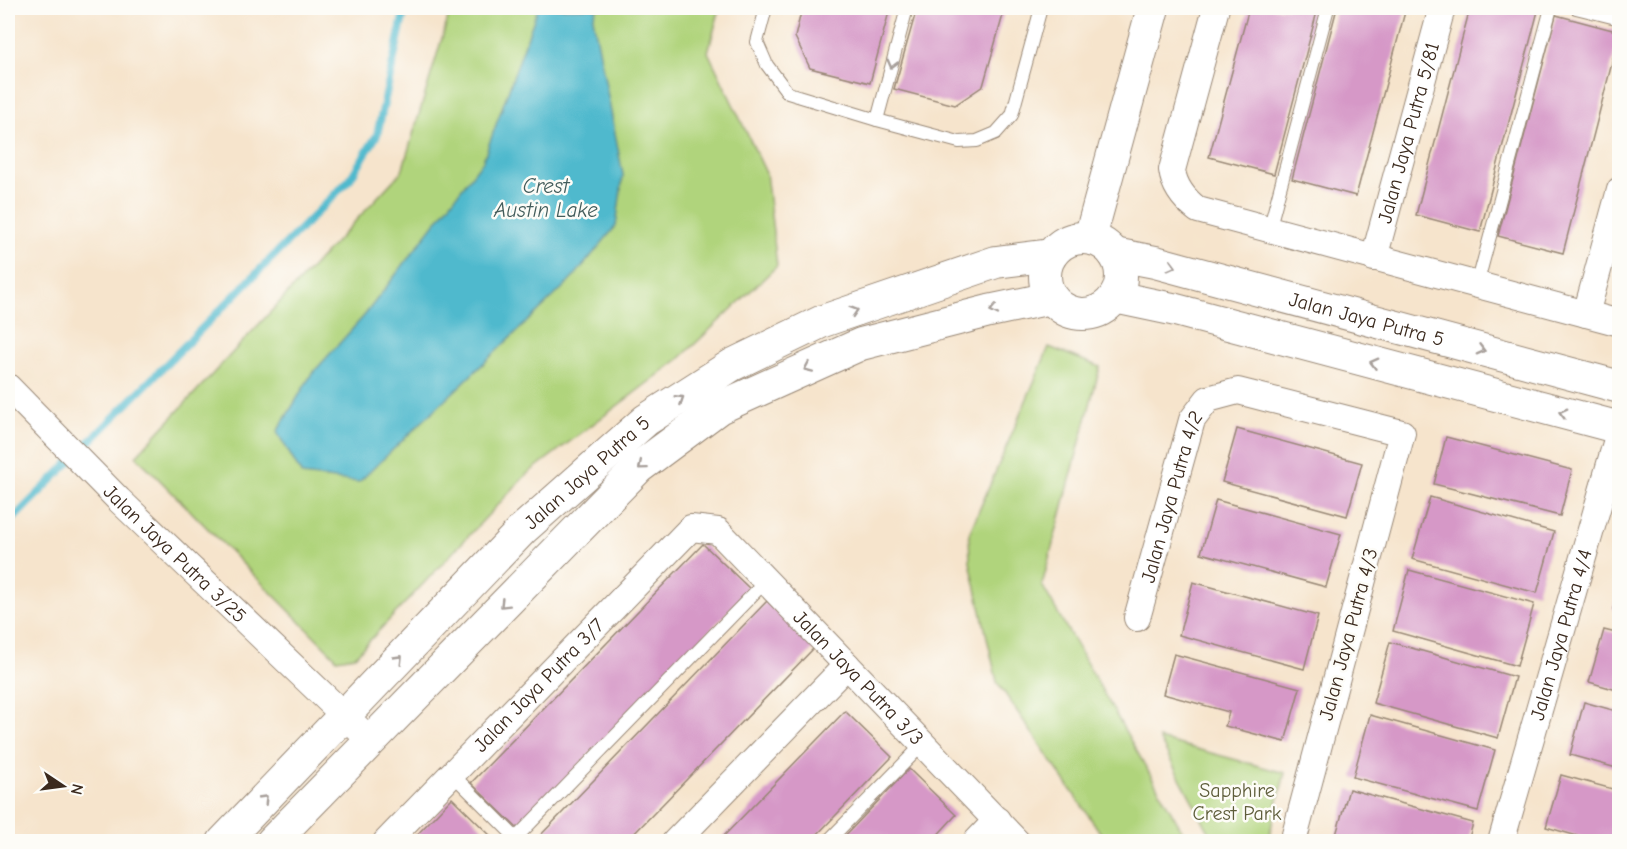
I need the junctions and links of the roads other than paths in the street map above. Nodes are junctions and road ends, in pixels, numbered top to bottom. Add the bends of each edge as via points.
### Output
1 (766, 8) edge
2 (907, 8) edge
3 (1041, 8) edge
4 (1153, 8) edge
5 (1216, 8) edge
6 (1328, 8) edge
7 (1442, 8) edge
8 (1551, 8) edge
9 (1576, 8) edge
10 (1620, 19) edge
11 (877, 120) junction
12 (1620, 190) edge
13 (1269, 230) junction
14 (1102, 246) junction
15 (1050, 255) junction
16 (1374, 258) junction
17 (1477, 285) junction
18 (1115, 297) junction
19 (1051, 298) junction
20 (1586, 314) junction
21 (1620, 322) edge
22 (1620, 387) edge
23 (16, 395) edge
24 (1620, 428) edge
25 (1402, 433) joint
26 (691, 528) joint
27 (766, 581) junction
28 (1137, 618) dead end
29 (847, 665) junction
30 (345, 716) junction
31 (370, 740) junction
32 (923, 744) junction
33 (452, 774) junction
34 (997, 820) junction
35 (1293, 839) edge
36 (516, 840) edge
37 (223, 842) edge
38 (272, 842) edge
39 (386, 842) edge
40 (675, 842) edge
41 (827, 842) edge
42 (976, 842) edge
43 (1017, 842) edge
44 (1501, 842) edge

1 - 11 lane via 757,42 767,65 788,93
2 -> 11 lane
3 - 11 lane via 1012,115 996,133 977,141 959,142
4 - 14 street
5 - 13 street via 1173,178 1198,210
6 - 13 lane
7 - 16 street, Jalan Jaya Putra 5/81
8 - 17 lane
9 - 10 lane
12 - 20 street
13 - 16 street
14 - 15 street via 1075,238
14 - 18 street via 1120,267 1121,282
14 -> 22 street, Jalan Jaya Putra 5
15 - 19 street via 1045,284
30 -> 15 street, Jalan Jaya Putra 5 via 523,529 646,420 732,365 823,321 996,262
16 - 17 street
17 - 20 street
18 - 19 street via 1091,314 1076,314
24 -> 18 street, Jalan Jaya Putra 5
19 -> 31 street, Jalan Jaya Putra 5 via 861,344 718,408 638,468
20 - 21 street
23 - 30 street, Jalan Jaya Putra 3/25 via 119,500
24 - 44 street, Jalan Jaya Putra 4/4
25 - 28 street, Jalan Jaya Putra 4/2 via 1238,391 1208,399 1192,420
25 - 35 street, Jalan Jaya Putra 4/3
26 - 27 street, Jalan Jaya Putra 3/3 via 718,531
26 - 33 street, Jalan Jaya Putra 3/7
27 - 29 street, Jalan Jaya Putra 3/3
27 - 36 lane
29 - 32 street, Jalan Jaya Putra 3/3
29 - 40 street
30 - 31 street, Jalan Jaya Putra 3/25
37 -> 30 street, Jalan Jaya Putra 5
31 - 38 street, Jalan Jaya Putra 5
32 - 34 street, Jalan Jaya Putra 3/3
32 - 41 lane
33 - 36 lane
33 - 39 street, Jalan Jaya Putra 3/7
34 - 42 street
34 - 43 street, Jalan Jaya Putra 3/3

